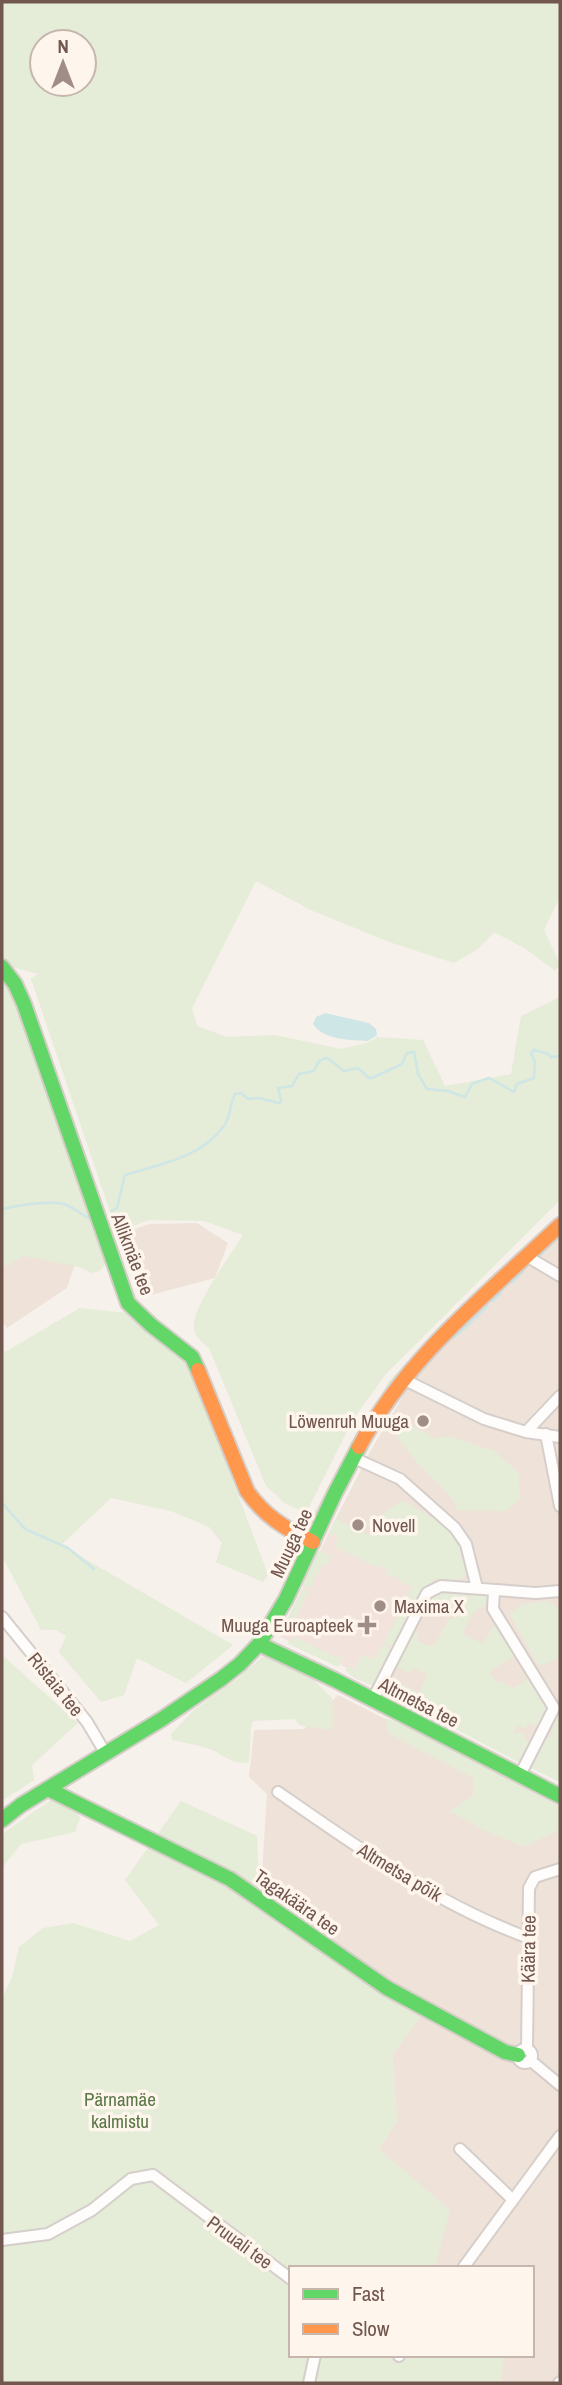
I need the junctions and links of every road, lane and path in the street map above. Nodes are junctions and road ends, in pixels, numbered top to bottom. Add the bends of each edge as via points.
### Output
1 (2, 967) edge
2 (560, 1225) edge
3 (528, 1256) junction
4 (560, 1276) edge
5 (403, 1379) junction
6 (560, 1396) edge
7 (526, 1432) junction
8 (546, 1434) junction
9 (560, 1437) edge
10 (354, 1458) junction
11 (560, 1506) edge
12 (313, 1542) junction
13 (477, 1588) junction
14 (494, 1591) junction
15 (560, 1591) edge
16 (2, 1617) edge
17 (259, 1644) junction
18 (373, 1699) junction
19 (557, 1707) edge
20 (106, 1754) junction
21 (520, 1775) junction
22 (48, 1788) junction
23 (278, 1792) dead end
24 (560, 1796) edge
25 (2, 1820) edge
26 (560, 1869) edge
27 (529, 1938) junction
28 (525, 2055) junction
29 (560, 2085) edge
30 (560, 2136) edge
31 (460, 2149) dead end
32 (513, 2200) junction
33 (2, 2240) edge
34 (464, 2266) edge
35 (289, 2278) edge
36 (315, 2357) edge
37 (309, 2383) edge

1 - 12 street, Allikmäe tee via 24,1004 128,1303 192,1357 256,1506 281,1526
2 - 3 street, Muuga tee
3 - 4 street
3 - 5 street, Muuga tee
5 - 7 street via 484,1419
5 - 10 street, Muuga tee via 374,1419
6 - 7 street
7 - 8 street
8 - 9 street
8 - 11 street
10 - 12 street, Muuga tee
10 - 13 street via 400,1479 455,1528 466,1544
12 - 17 street, Muuga tee
13 - 14 street
13 - 18 street via 442,1587 428,1593
14 - 15 street
14 - 19 street via 493,1609
16 - 20 street, Ristaia tee via 87,1722
17 - 18 street, Altmetsa tee
17 - 20 street, Muuga tee via 221,1679
18 - 21 street, Altmetsa tee
19 - 21 street
20 - 22 street, Muuga tee
21 - 24 street, Altmetsa tee
22 - 25 street, Muuga tee
22 - 28 street, Tagakäära tee via 230,1879 387,1988 505,2052
23 - 27 street, Altmetsa põik via 420,1885
26 - 27 street, Käära tee via 531,1882
27 - 28 street, Käära tee
28 - 29 street
30 - 32 street
31 - 32 street
32 - 34 street
33 - 35 street, Pruuali tee via 48,2234 92,2210 131,2179 153,2175
36 - 37 street

